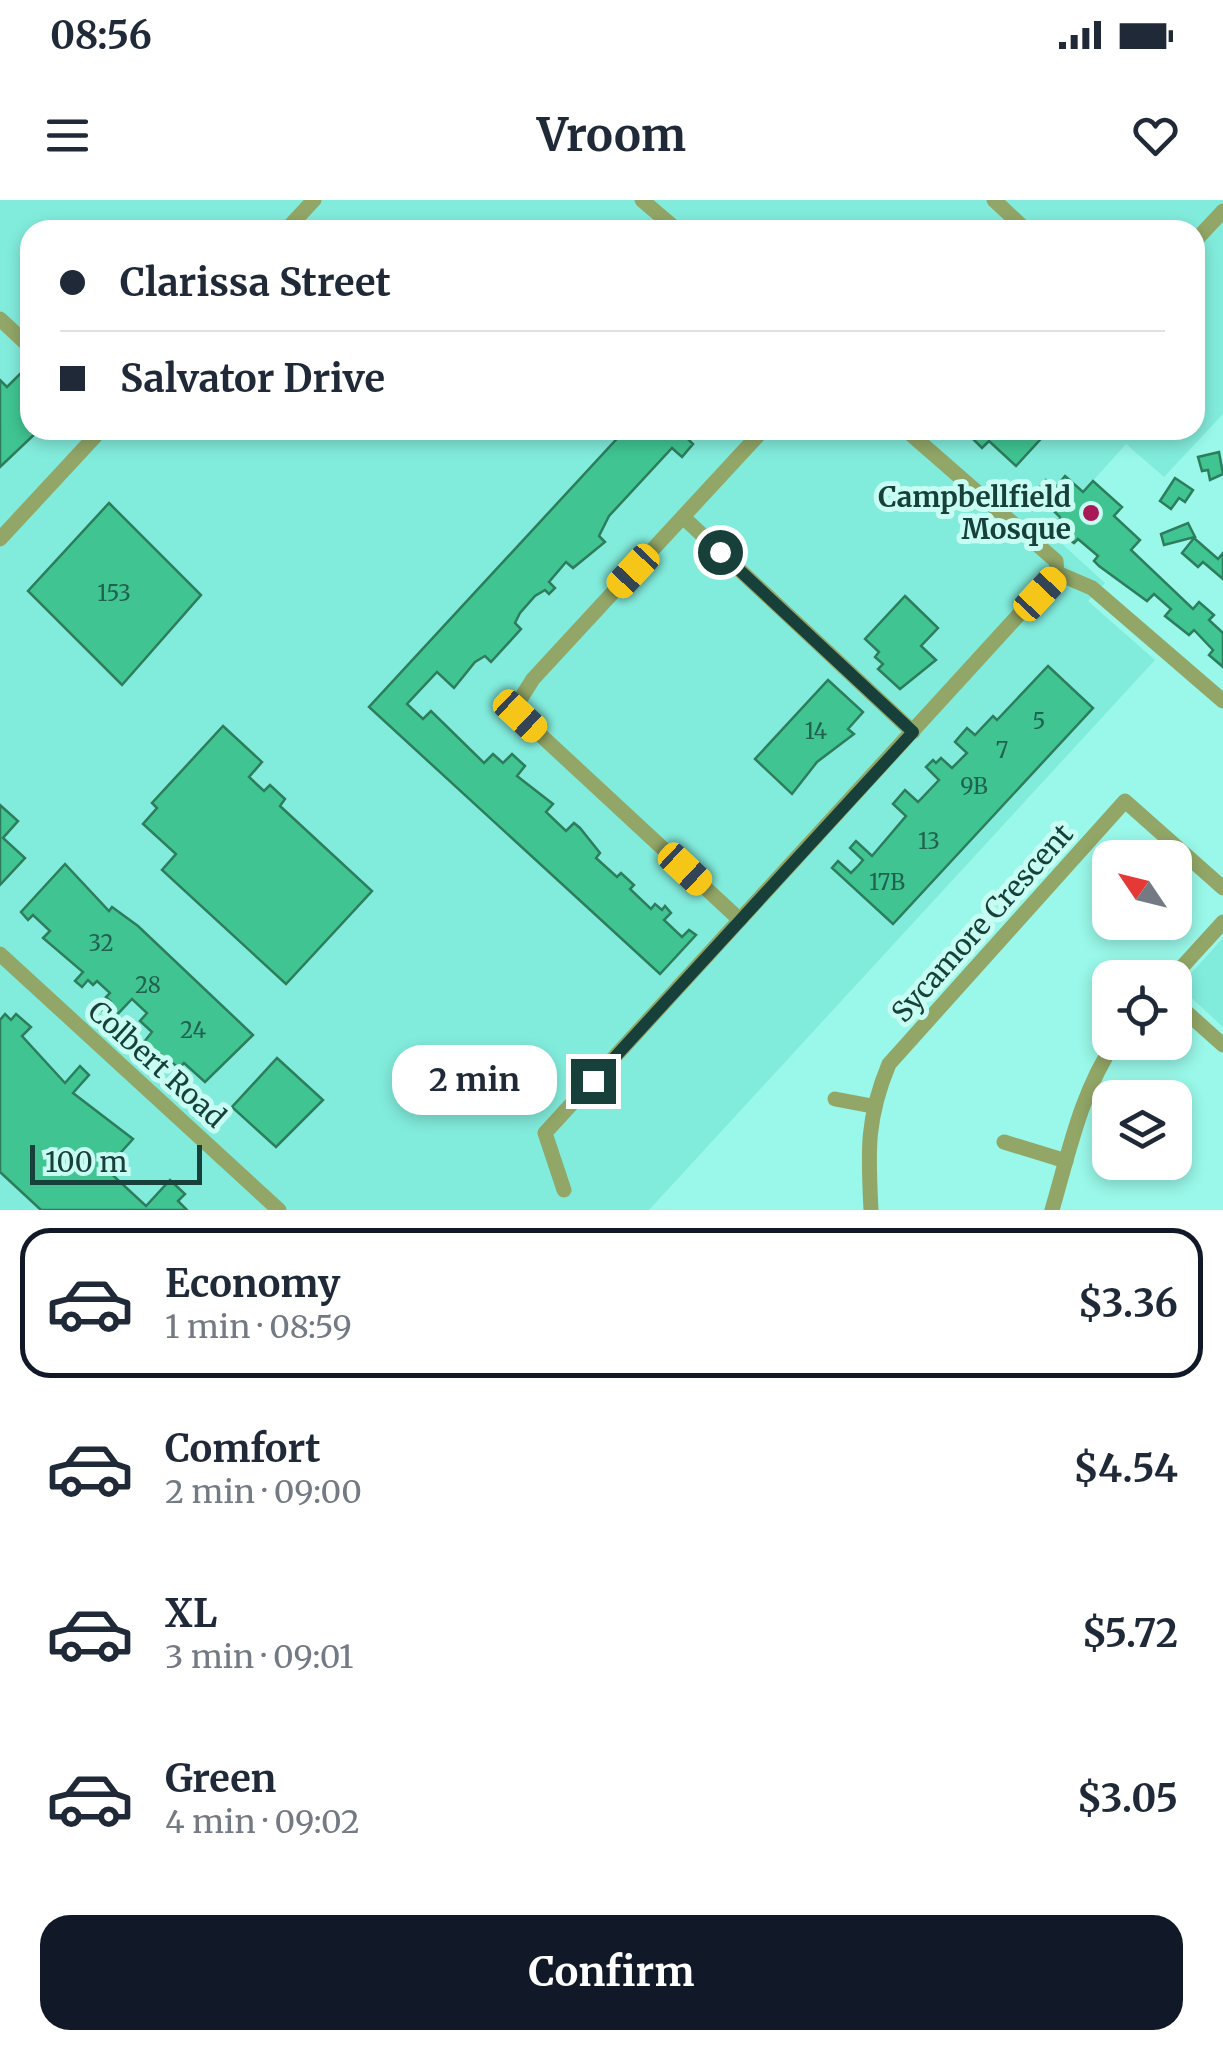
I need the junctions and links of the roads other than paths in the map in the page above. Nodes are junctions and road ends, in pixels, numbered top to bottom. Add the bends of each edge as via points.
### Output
1 (314, 200) edge
2 (642, 200) edge
3 (994, 200) edge
4 (1223, 211) edge
5 (295, 220) edge
6 (665, 220) edge
7 (1015, 220) edge
8 (1205, 230) edge
9 (0, 319) edge
10 (20, 338) edge
11 (92, 440) edge
12 (754, 440) edge
13 (917, 440) edge
14 (683, 517) junction
15 (0, 539) edge
16 (1056, 573) junction
17 (1223, 701) edge
18 (913, 732) junction
19 (1223, 888) edge
20 (740, 920) junction
21 (1223, 922) edge
22 (0, 954) edge
23 (1188, 960) edge
24 (1192, 1018) edge
25 (1223, 1046) edge
26 (1103, 1060) edge
27 (835, 1098) dead end
28 (872, 1106) junction
29 (1004, 1142) dead end
30 (1066, 1161) junction
31 (564, 1190) dead end
32 (279, 1210) edge
33 (871, 1210) edge
34 (1052, 1210) edge

1 - 5 street
2 - 6 street
3 - 7 street
4 - 8 street
9 - 10 street
11 - 15 street
12 - 14 street
13 - 16 street via 1056,561
14 - 18 street
14 - 20 street via 533,678 516,706
16 - 17 street via 1092,588
16 - 18 street
18 - 20 street
19 - 28 street, Sycamore Crescent via 1125,801 923,1022 889,1064
20 - 31 street via 545,1133
21 - 23 street
22 - 32 street, Colbert Road
24 - 25 street
26 - 30 street
27 - 28 street
28 - 33 street, Sycamore Crescent
29 - 30 street
30 - 34 street

